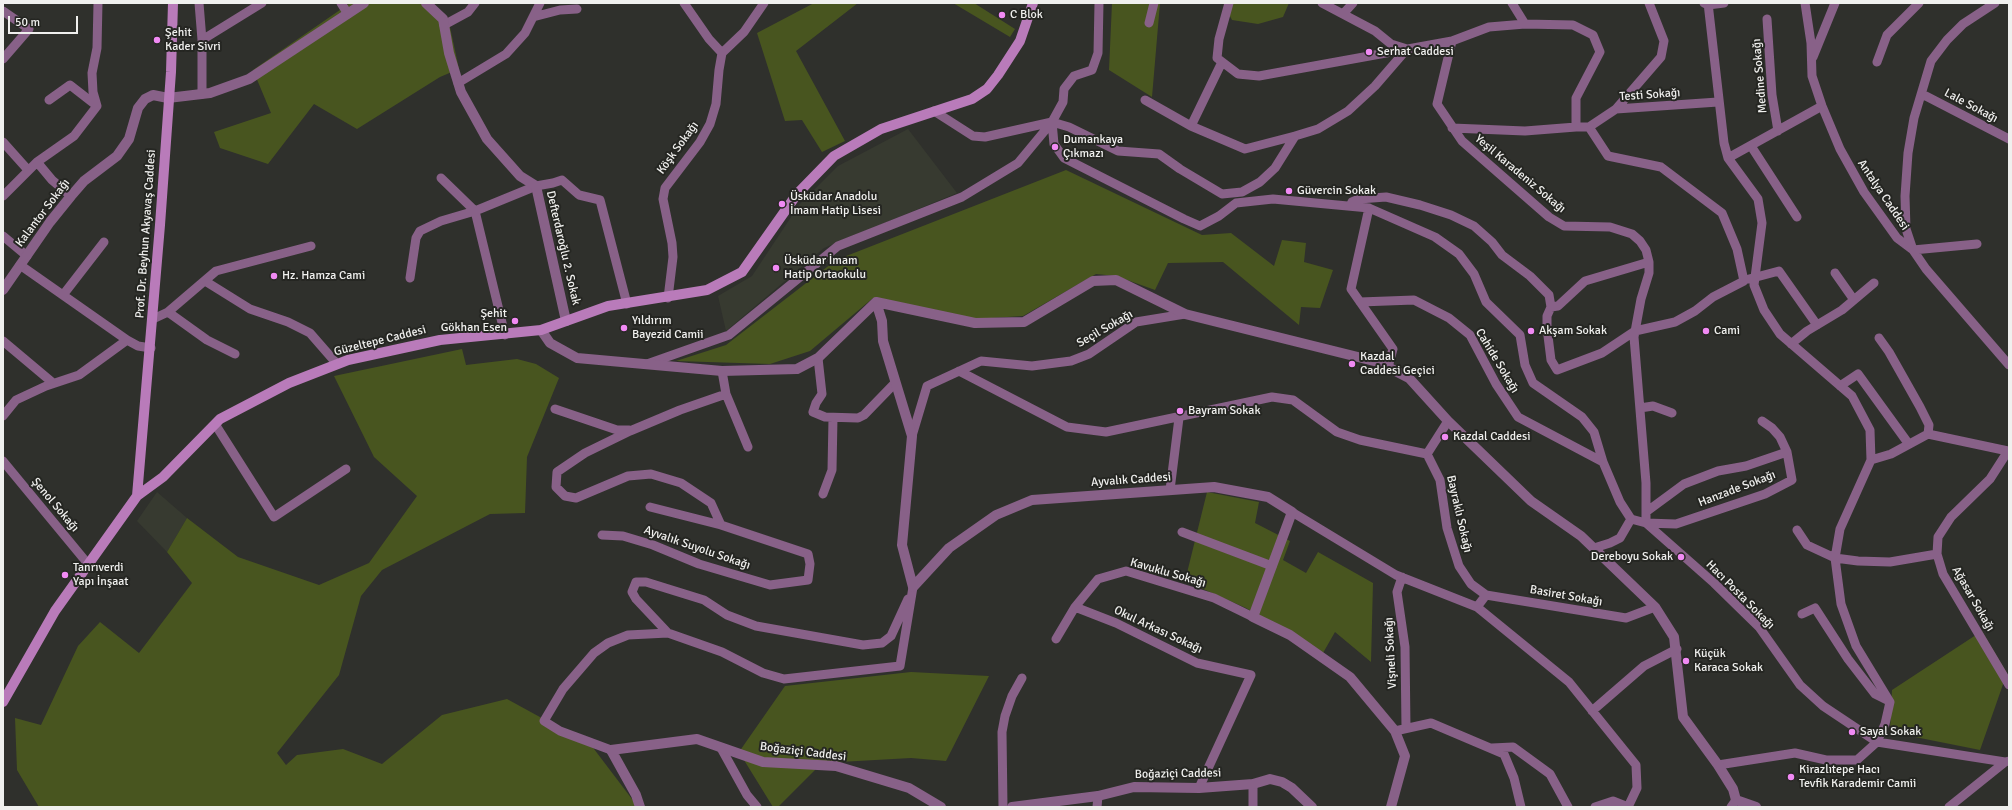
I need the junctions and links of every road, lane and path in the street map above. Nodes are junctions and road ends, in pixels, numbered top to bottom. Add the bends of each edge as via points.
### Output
1 (98, 3) edge
2 (173, 3) edge
3 (199, 3) edge
4 (262, 3) edge
5 (341, 3) edge
6 (364, 3) edge
7 (426, 3) edge
8 (475, 3) edge
9 (540, 3) edge
10 (684, 3) edge
11 (764, 3) edge
12 (1033, 3) edge
13 (1099, 3) edge
14 (1154, 3) edge
15 (1229, 3) edge
16 (1322, 3) edge
17 (1353, 3) edge
18 (1512, 3) edge
19 (1650, 3) edge
20 (1724, 3) edge
21 (1805, 3) edge
22 (1836, 3) edge
23 (1919, 3) edge
24 (1995, 3) edge
25 (1707, 4) edge
26 (577, 9) dead end
27 (3, 10) edge
28 (348, 14) junction
29 (1343, 14) junction
30 (533, 16) junction
31 (1767, 20) dead end
32 (1149, 23) dead end
33 (1525, 24) junction
34 (444, 25) junction
35 (202, 40) junction
36 (1452, 41) junction
37 (1406, 49) junction
38 (722, 53) junction
39 (3, 59) edge
40 (1812, 59) junction
41 (1222, 62) junction
42 (1877, 62) dead end
43 (458, 83) junction
44 (202, 94) junction
45 (1922, 94) junction
46 (168, 98) junction
47 (49, 100) dead end
48 (1145, 100) dead end
49 (1718, 102) junction
50 (97, 106) junction
51 (1822, 106) junction
52 (1616, 109) junction
53 (934, 111) junction
54 (1052, 122) junction
55 (1191, 126) junction
56 (1576, 127) junction
57 (1589, 127) junction
58 (1452, 128) junction
59 (1778, 131) junction
60 (1295, 136) junction
61 (2009, 139) edge
62 (3, 142) edge
63 (1751, 146) junction
64 (1728, 158) junction
65 (37, 162) junction
66 (28, 170) junction
67 (441, 178) dead end
68 (536, 186) junction
69 (1242, 192) junction
70 (3, 196) edge
71 (71, 196) junction
72 (1244, 202) junction
73 (1350, 206) junction
74 (1370, 208) junction
75 (475, 211) junction
76 (1797, 216) dead end
77 (3, 236) edge
78 (104, 242) dead end
79 (1977, 244) dead end
80 (311, 246) dead end
81 (1913, 250) junction
82 (27, 256) junction
83 (1649, 262) junction
84 (20, 266) junction
85 (1835, 273) dead end
86 (410, 278) dead end
87 (1755, 278) junction
88 (205, 281) junction
89 (1744, 281) junction
90 (1874, 283) dead end
91 (3, 290) edge
92 (63, 296) junction
93 (668, 298) junction
94 (1854, 300) junction
95 (876, 302) junction
96 (1360, 302) junction
97 (627, 304) junction
98 (1551, 307) junction
99 (168, 312) junction
100 (1185, 314) junction
101 (153, 319) junction
102 (566, 321) junction
103 (1817, 325) junction
104 (541, 330) junction
105 (1635, 331) junction
106 (505, 335) junction
107 (1880, 338) dead end
108 (127, 340) junction
109 (3, 341) edge
110 (1791, 344) junction
111 (151, 348) junction
112 (235, 354) dead end
113 (818, 358) junction
114 (337, 364) junction
115 (644, 364) junction
116 (2009, 365) edge
117 (1388, 367) junction
118 (722, 371) junction
119 (959, 371) junction
120 (895, 383) junction
121 (54, 384) junction
122 (1840, 386) junction
123 (726, 394) junction
124 (1640, 408) junction
125 (555, 409) dead end
126 (1672, 414) dead end
127 (3, 416) edge
128 (833, 418) junction
129 (1179, 418) junction
130 (1448, 421) junction
131 (1762, 421) dead end
132 (215, 424) junction
133 (630, 431) junction
134 (1928, 434) junction
135 (912, 436) junction
136 (1908, 443) junction
137 (748, 447) dead end
138 (2009, 451) edge
139 (1787, 452) junction
140 (1427, 454) junction
141 (1871, 460) junction
142 (3, 461) edge
143 (1603, 462) junction
144 (346, 469) dead end
145 (1170, 490) junction
146 (823, 494) dead end
147 (137, 496) junction
148 (650, 507) dead end
149 (1292, 512) junction
150 (1646, 512) junction
151 (1631, 519) junction
152 (1646, 524) junction
153 (721, 525) junction
154 (1797, 530) dead end
155 (1182, 532) dead end
156 (602, 535) dead end
157 (1594, 548) junction
158 (1938, 554) junction
159 (1835, 558) junction
160 (88, 564) junction
161 (1272, 566) junction
162 (1402, 577) junction
163 (913, 587) junction
164 (1486, 595) junction
165 (1074, 607) junction
166 (1477, 607) junction
167 (1655, 607) junction
168 (1802, 614) dead end
169 (1253, 618) junction
170 (668, 633) junction
171 (1056, 639) dead end
172 (1677, 649) junction
173 (1022, 678) dead end
174 (2009, 684) edge
175 (3, 702) edge
176 (1890, 702) junction
177 (1592, 711) junction
178 (1406, 728) junction
179 (1395, 731) junction
180 (1877, 742) junction
181 (722, 748) junction
182 (1489, 748) junction
183 (611, 750) junction
184 (2007, 761) edge
185 (1718, 765) junction
186 (1253, 784) junction
187 (1199, 788) junction
188 (1098, 796) junction
189 (1734, 803) edge
190 (640, 807) edge
191 (757, 807) edge
192 (942, 807) edge
193 (1003, 807) edge
194 (1012, 807) edge
195 (1097, 807) edge
196 (1253, 807) edge
197 (1312, 807) edge
198 (1390, 807) edge
199 (1521, 807) edge
200 (1568, 807) edge
201 (1596, 807) edge
202 (1628, 807) edge
203 (1756, 807) edge
204 (1949, 807) edge

1 - 50 street via 97,48 92,73
2 - 46 main road, Prof. Dr. Beyhun Akyavaş Caddesi
3 - 35 street
4 - 35 street
5 - 28 street
6 - 28 street
7 - 34 street, Defterdaroğlu 2. Sokak via 443,19
8 - 34 street via 468,12
9 - 30 street
10 - 38 street
11 - 38 street via 744,32
12 - 53 main road, Güzeltepe Caddesi via 1020,41 987,89 972,99
13 - 54 street via 1098,53 1092,70 1074,76 1064,89 1063,102
14 - 32 street
15 - 41 street via 1219,39 1217,58
16 - 29 street
17 - 29 street
18 - 33 street
19 - 52 street via 1664,41 1661,57
20 - 25 street
21 - 40 street, Antalya Caddesi
22 - 40 street
23 - 42 street via 1887,35
24 - 45 street via 1963,24 1946,40 1931,61
25 - 49 street
26 - 30 street
27 - 39 street via 29,29
28 - 44 street via 249,79
29 - 37 street via 1375,31 1391,44
30 - 43 street via 525,33 506,54
31 - 59 street, Medine Sokağı via 1772,96
33 - 36 street via 1489,27
33 - 56 street via 1573,25 1593,35 1598,45 1600,52 1576,98
34 - 43 street, Defterdaroğlu 2. Sokak
35 - 44 street
36 - 37 street
36 - 58 street, Yeşil Karadeniz Sokağı via 1438,104
37 - 41 street via 1258,76 1238,74
37 - 60 street via 1375,86 1348,111 1318,129
38 - 93 street, Köşk Sokağı via 716,104 710,124 663,193 673,257
40 - 51 street, Antalya Caddesi via 1812,76
41 - 55 street
43 - 68 street, Defterdaroğlu 2. Sokak via 487,139 520,176
44 - 46 street
45 - 61 street, Lale Sokağı
45 - 81 street via 1914,118 1908,153 1905,196 1906,229
46 - 71 street, Kalantor Sokağı via 153,95 145,99 138,108 129,139 117,156 84,181
46 - 101 main road, Prof. Dr. Beyhun Akyavaş Caddesi
47 - 50 street via 70,85
48 - 55 street
49 - 52 street, Testi Sokağı
49 - 64 street
50 - 65 street via 74,136
51 - 59 street
51 - 81 street, Antalya Caddesi via 1840,149 1864,192 1896,238
52 - 57 street, Testi Sokağı
53 - 54 street via 973,136 985,136
53 - 93 main road, Güzeltepe Caddesi via 881,129 834,156 798,194 742,272 707,290
54 - 69 street via 1069,127 1118,150 1159,154 1180,170 1222,194
54 - 72 street via 1054,144 1064,158 1200,226 1220,216 1236,203
54 - 115 street via 1018,163 962,197 838,246 729,336
55 - 60 street via 1245,149
56 - 57 street
56 - 58 street via 1525,131
57 - 89 street via 1608,156 1661,167 1722,213 1737,249
58 - 83 street, Yeşil Karadeniz Sokağı via 1462,141 1550,217 1564,226 1610,227 1632,234 1640,241
59 - 63 street
60 - 69 street via 1275,168 1260,182
62 - 66 street
63 - 64 street
63 - 76 street
64 - 87 street via 1758,199 1762,223
65 - 66 street
65 - 71 street via 52,180
66 - 70 street
67 - 75 street
68 - 75 street
68 - 97 street via 562,180 579,195 600,200
68 - 102 street, Defterdaroğlu 2. Sokak
69 - 72 street
71 - 82 street, Kalantor Sokağı
72 - 73 street via 1273,198
73 - 74 street
73 - 98 street via 1359,199 1386,197 1420,204 1474,226 1502,255 1530,276 1549,295
74 - 96 street via 1351,289
74 - 143 street via 1435,237 1459,254 1474,274 1486,302 1520,335 1525,365 1533,383 1582,417 1594,432
75 - 86 street via 420,231 416,238
75 - 106 street
77 - 82 street
78 - 92 street
79 - 81 street
80 - 88 street via 216,271
81 - 116 street, Antalya Caddesi via 1926,269
82 - 84 street, Kalantor Sokağı
83 - 98 street via 1585,281 1558,306
83 - 105 street
84 - 91 street, Kalantor Sokağı
84 - 92 street
85 - 94 street
87 - 89 street
87 - 103 street via 1779,271
87 - 110 street via 1754,285 1764,310 1780,334
88 - 99 street
88 - 114 street via 250,309 288,322 310,333
89 - 105 street via 1713,297 1676,322
90 - 94 street
92 - 108 street
93 - 97 main road, Güzeltepe Caddesi
94 - 103 street
95 - 100 street via 975,323 1024,322 1093,281 1116,280
95 - 113 street
95 - 120 street via 882,321 883,341
96 - 117 street via 1393,349
96 - 143 street, Cahide Sokağı via 1414,300 1449,318 1470,334 1496,384 1518,418
97 - 102 main road, Güzeltepe Caddesi via 608,306
98 - 105 street via 1547,316 1547,328 1551,360 1557,370 1602,354
99 - 101 street
99 - 112 street via 207,340
100 - 117 street via 1378,362
100 - 119 street, Seçil Sokağı via 1136,322 1089,354 1071,361 1032,366 981,361
101 - 111 main road, Prof. Dr. Beyhun Akyavaş Caddesi
102 - 104 main road, Güzeltepe Caddesi
103 - 110 street
104 - 106 main road, Güzeltepe Caddesi
104 - 115 street via 550,343 577,358
105 - 124 street
106 - 114 main road, Güzeltepe Caddesi via 440,340
107 - 134 street via 1929,425
108 - 111 street via 138,346
108 - 121 street via 79,375
109 - 121 street
110 - 122 street
111 - 147 main road, Prof. Dr. Beyhun Akyavaş Caddesi
113 - 118 street via 797,369
113 - 128 street via 822,394 813,412
114 - 132 main road, Güzeltepe Caddesi via 289,383
115 - 118 street
117 - 130 street via 1409,378
118 - 123 street
119 - 129 street via 1066,427 1106,432
119 - 135 street, Seçil Sokağı via 927,386
120 - 128 street via 864,415 858,418
120 - 135 street
121 - 127 street via 16,400
122 - 136 street via 1858,374
122 - 141 street via 1852,396 1870,430
123 - 133 street
123 - 137 street
124 - 126 street via 1653,406
124 - 150 street
125 - 133 street via 617,430
128 - 146 street via 832,470
129 - 140 street via 1272,397 1293,400 1337,432 1360,440
129 - 145 street
130 - 140 street
130 - 157 street via 1531,501
131 - 139 street, Hanzade Sokağı via 1780,437
132 - 144 street via 274,517
132 - 147 main road, Güzeltepe Caddesi via 162,477
133 - 153 street via 585,453 557,472 556,487 565,496 576,498 628,476 651,474 681,483 711,503
134 - 136 street
134 - 138 street, Ağasar Sokağı
135 - 163 street via 902,545
136 - 141 street via 1891,454
138 - 158 street, Ağasar Sokağı via 1990,479 1951,517 1938,537
139 - 150 street via 1746,466 1718,470 1684,484
139 - 152 street, Hanzade Sokağı via 1792,480 1765,494 1676,524
140 - 164 street, Bayraklı Sokağı via 1440,480 1447,528 1459,566 1471,584
141 - 159 street via 1840,529
142 - 160 street, Şenol Sokağı
143 - 151 street via 1620,502
145 - 149 street, Ayvalık Caddesi via 1214,487 1268,497
145 - 163 street, Ayvalık Caddesi via 1032,500 996,515 949,548
147 - 160 main road
148 - 153 street, Ayvalık Suyolu Sokağı
149 - 161 street
149 - 162 street
150 - 152 street
151 - 152 street
151 - 157 street via 1620,538
152 - 180 street, Hacı Posta Sokağı via 1714,583 1759,627 1800,685 1824,706
153 - 156 street, Ayvalık Suyolu Sokağı via 808,554 808,580 770,586 699,564 653,544 623,536
154 - 159 street via 1807,545
155 - 161 street
157 - 167 street
158 - 159 street via 1890,562
158 - 174 street, Ağasar Sokağı via 1942,574
159 - 176 street via 1841,604 1856,646
160 - 175 main road via 55,611
161 - 169 street
162 - 166 street
162 - 178 street, Vişneli Sokağı via 1397,592 1405,647
163 - 170 street via 900,666 784,679 762,673 722,652
163 - 170 street via 891,636 882,643 863,645 756,626 727,615 704,600 646,582 636,582 632,592 636,599
164 - 166 street
164 - 167 street, Basiret Sokağı via 1626,618
165 - 169 street, Kavuklu Sokağı via 1098,579 1126,571 1214,598
165 - 171 street, Kavuklu Sokağı
165 - 187 street, Okul Arkası Sokağı via 1116,623 1197,662 1251,675
166 - 177 street via 1569,682
167 - 172 street via 1674,637
168 - 176 street via 1815,608 1848,659 1875,694
169 - 179 street via 1290,635 1350,677
170 - 183 street via 628,635 608,643 594,653 563,689 544,721 560,731
172 - 177 street via 1644,666
172 - 185 street via 1683,717
173 - 193 street via 1012,696 1002,732
176 - 180 street via 1885,724
177 - 202 street via 1636,765 1637,788
178 - 179 street
178 - 182 street via 1431,723
179 - 198 street via 1405,756
180 - 184 street, Hacı Posta Sokağı
180 - 185 street via 1857,760 1826,760 1795,753
181 - 183 street, Boğaziçi Caddesi via 697,739
181 - 191 street via 747,795
181 - 192 street, Boğaziçi Caddesi via 763,762 836,766 909,788
182 - 199 street via 1504,754 1514,778
182 - 200 street via 1513,747 1550,774
183 - 190 street
184 - 204 street
185 - 189 street via 1733,789
186 - 187 street, Boğaziçi Caddesi
186 - 196 street
186 - 197 street, Boğaziçi Caddesi via 1270,780 1282,782
187 - 188 street, Boğaziçi Caddesi via 1134,787
188 - 194 street, Boğaziçi Caddesi
188 - 195 street
189 - 203 street
201 - 202 street via 1613,801

